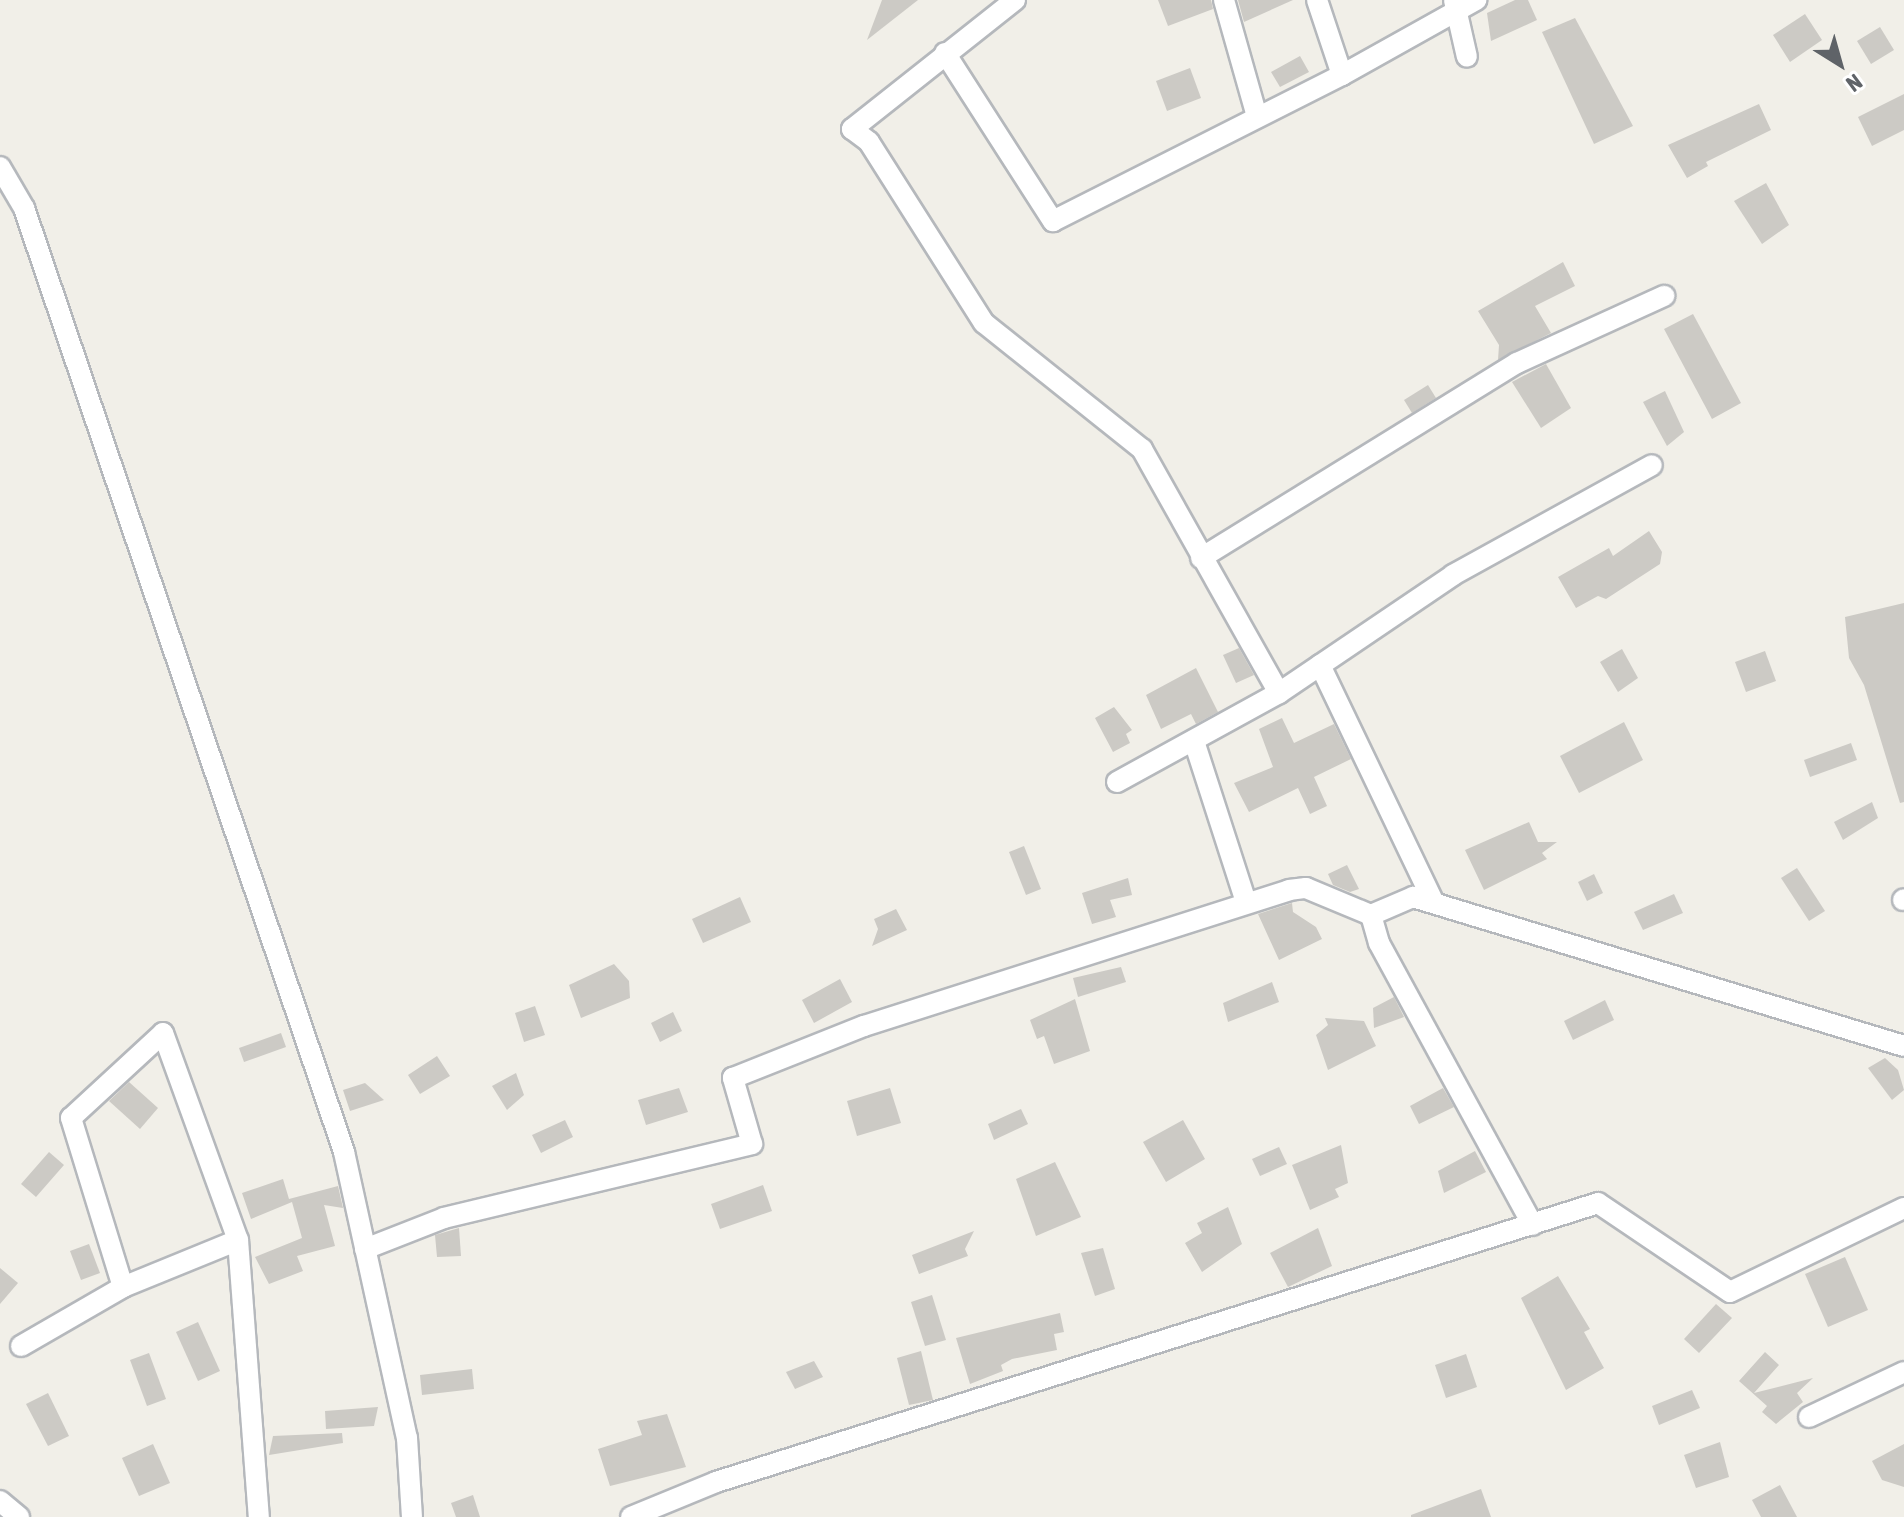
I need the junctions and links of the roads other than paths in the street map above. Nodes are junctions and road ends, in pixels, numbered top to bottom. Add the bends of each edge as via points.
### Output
1 (1015, 0) edge
2 (1224, 0) edge
3 (1317, 0) edge
4 (1463, 3) edge
5 (945, 53) junction
6 (1467, 57) dead end
7 (1342, 75) junction
8 (1257, 117) junction
9 (0, 167) edge
10 (1664, 296) dead end
11 (1652, 465) dead end
12 (1201, 558) junction
13 (1320, 665) junction
14 (1279, 693) junction
15 (1194, 741) junction
16 (1117, 782) dead end
17 (1246, 902) junction
18 (1434, 903) junction
19 (1371, 915) junction
20 (1904, 1046) edge
21 (1904, 1208) edge
22 (1533, 1225) junction
23 (238, 1240) junction
24 (365, 1249) junction
25 (123, 1287) junction
26 (21, 1346) dead end
27 (1904, 1372) edge
28 (1809, 1417) dead end
29 (0, 1501) edge
30 (19, 1517) edge
31 (259, 1517) edge
32 (412, 1517) edge
33 (631, 1517) edge

1 - 5 street
2 - 8 street
3 - 7 street
4 - 6 street
4 - 7 street
5 - 8 street via 1053,221
5 - 12 street via 852,129 869,142 984,323 1142,449
7 - 8 street
9 - 24 street via 24,208 344,1152
10 - 12 street via 1517,363
11 - 13 street via 1453,575
12 - 14 street
13 - 14 street
13 - 18 street
14 - 15 street
15 - 16 street
15 - 17 street
17 - 19 street via 1306,888
17 - 24 street via 864,1026 733,1078 752,1144 444,1218
18 - 19 street via 1413,897
18 - 20 street
19 - 22 street via 1379,943
21 - 22 street via 1730,1292 1598,1203
22 - 33 street via 716,1482
23 - 25 street
23 - 25 street via 163,1033 71,1118
23 - 31 street
24 - 32 street via 407,1438
25 - 26 street
27 - 28 street
29 - 30 street

